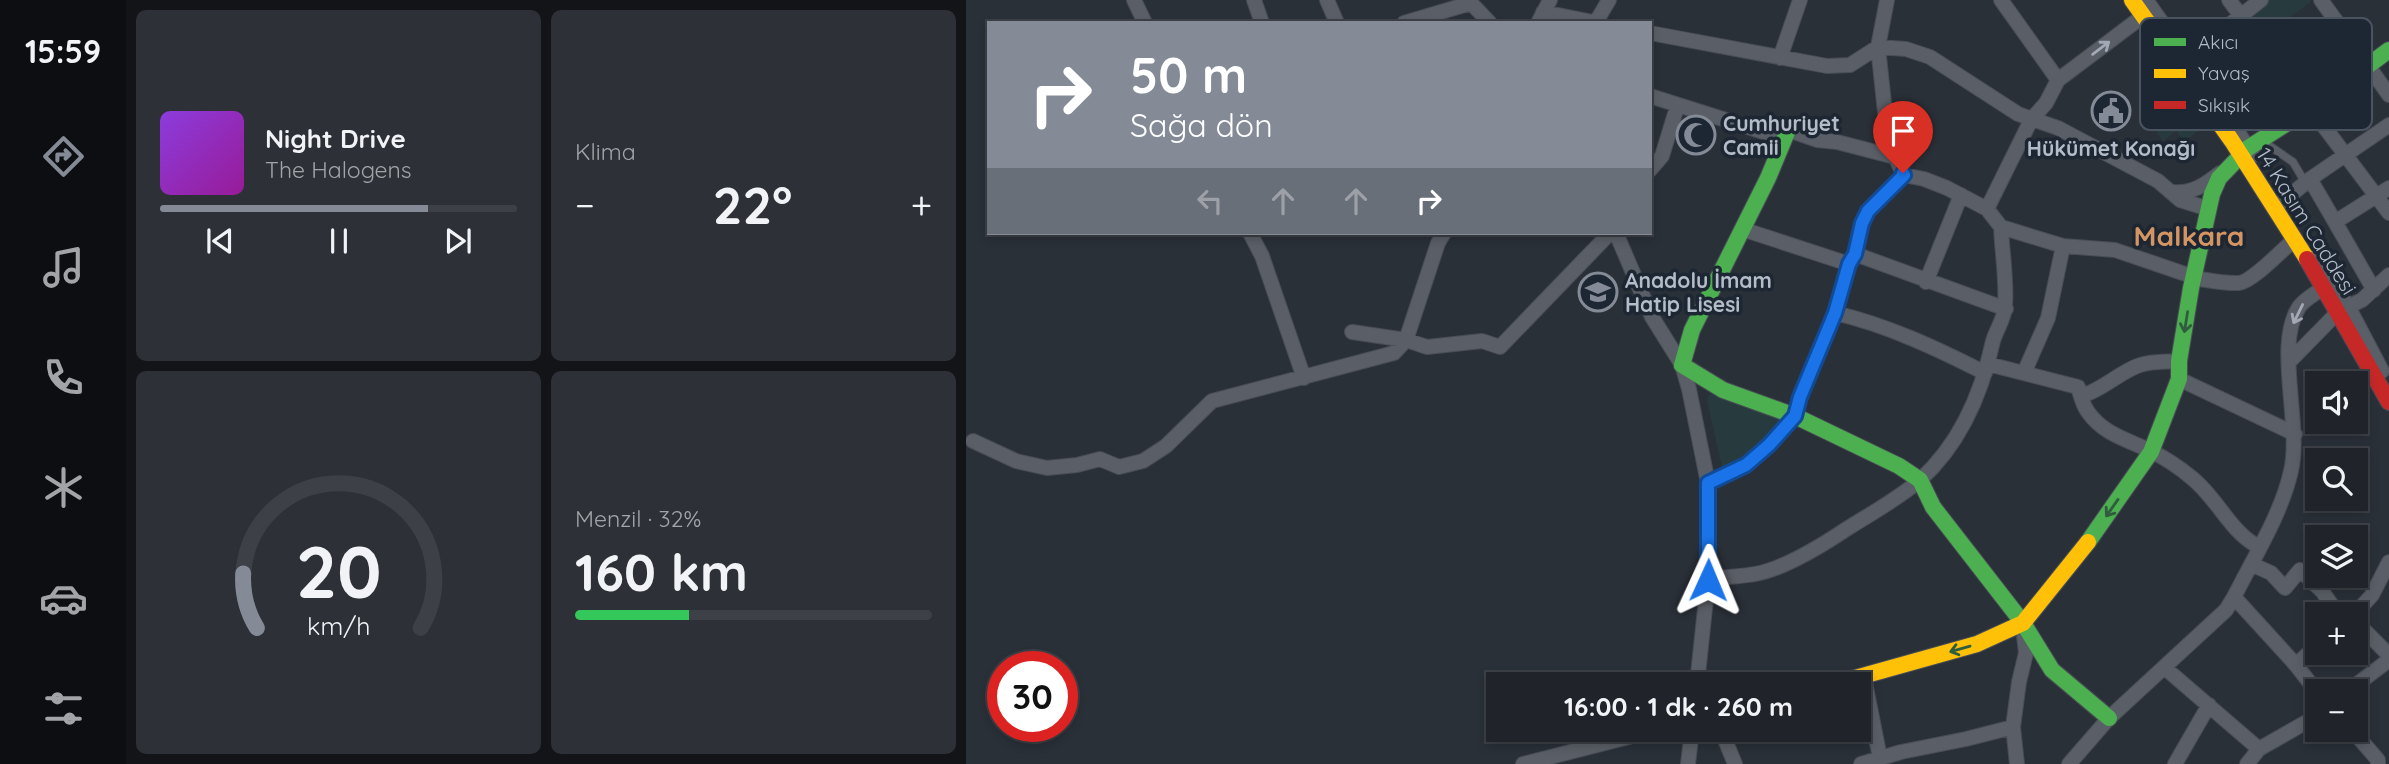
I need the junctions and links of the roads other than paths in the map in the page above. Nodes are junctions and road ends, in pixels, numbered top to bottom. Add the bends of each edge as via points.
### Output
1 (1134, 0) edge
2 (1254, 0) edge
3 (1327, 0) edge
4 (1609, 0) edge
5 (1800, 0) edge
6 (1887, 0) edge
7 (2001, 0) edge
8 (2132, 0) edge
9 (2229, 0) edge
10 (2261, 0) edge
11 (2321, 0) edge
12 (1469, 1) edge
13 (2145, 8) edge
14 (1544, 12) edge
15 (2239, 15) junction
16 (2235, 18) edge
17 (2242, 18) edge
18 (2334, 18) edge
19 (1144, 21) edge
20 (1261, 21) edge
21 (1337, 21) edge
22 (1410, 21) edge
23 (1488, 21) edge
24 (1592, 21) edge
25 (1598, 21) edge
26 (1652, 33) edge
27 (1878, 47) junction
28 (2389, 50) edge
29 (1780, 58) junction
30 (2372, 62) edge
31 (2372, 71) edge
32 (2058, 80) junction
33 (2389, 95) edge
34 (1652, 97) edge
35 (1678, 107) junction
36 (2031, 120) junction
37 (2389, 125) edge
38 (1788, 130) junction
39 (2237, 130) edge
40 (2238, 130) edge
41 (2277, 130) edge
42 (2327, 130) edge
43 (2250, 147) junction
44 (2345, 156) junction
45 (1895, 157) junction
46 (1652, 168) edge
47 (2224, 171) junction
48 (1904, 175) junction
49 (2308, 181) junction
50 (2173, 192) junction
51 (2383, 192) edge
52 (1961, 195) junction
53 (2282, 202) junction
54 (1987, 209) junction
55 (2209, 209) junction
56 (2389, 213) edge
57 (2335, 222) junction
58 (2001, 227) junction
59 (1742, 229) junction
60 (1251, 235) edge
61 (1443, 235) edge
62 (1608, 235) edge
63 (1617, 235) edge
64 (2295, 239) junction
65 (2063, 246) junction
66 (1852, 259) junction
67 (2194, 278) junction
68 (1926, 282) junction
69 (2384, 283) edge
70 (2328, 285) junction
71 (2006, 309) junction
72 (2344, 310) junction
73 (1835, 313) junction
74 (1352, 332) dead end
75 (1406, 340) junction
76 (2179, 361) junction
77 (2289, 362) junction
78 (1682, 365) junction
79 (1987, 369) junction
80 (2024, 373) junction
81 (1304, 378) junction
82 (2179, 379) junction
83 (2389, 385) edge
84 (2081, 396) junction
85 (2389, 402) edge
86 (1795, 416) junction
87 (2295, 435) junction
88 (973, 441) dead end
89 (2151, 452) junction
90 (1920, 480) junction
91 (1708, 483) junction
92 (2259, 547) junction
93 (2389, 562) edge
94 (2251, 564) junction
95 (1708, 580) junction
96 (2234, 597) junction
97 (2330, 602) edge
98 (2366, 602) edge
99 (2023, 623) junction
100 (2368, 634) edge
101 (2389, 655) edge
102 (2305, 656) edge
103 (2389, 660) edge
104 (2296, 665) junction
105 (2165, 667) junction
106 (1698, 672) edge
107 (1871, 675) edge
108 (2307, 679) edge
109 (2364, 679) edge
110 (2209, 705) junction
111 (1871, 712) edge
112 (2109, 718) junction
113 (2305, 723) edge
114 (2013, 727) junction
115 (1619, 742) edge
116 (1691, 742) edge
117 (1726, 742) edge
118 (2364, 742) edge
119 (2259, 749) junction
120 (1569, 758) edge
121 (1880, 758) junction
122 (2382, 760) edge
123 (1523, 764) edge
124 (1688, 764) edge
125 (1735, 764) edge
126 (1861, 764) edge
127 (2017, 764) edge
128 (2069, 764) edge
129 (2175, 764) edge
130 (2247, 764) edge

1 - 19 street
2 - 20 street
3 - 21 street
4 - 25 street
5 - 29 street
6 - 27 street
7 - 32 street
8 - 13 street, 14 Kasım Caddesi
9 - 15 street
10 - 15 street
11 - 18 street
12 - 22 street
12 - 23 street
32 -> 13 street
14 - 24 street
15 - 16 street
15 - 17 street
26 - 29 street
27 - 29 street via 1844,66
27 - 36 street via 1930,57
27 - 45 street via 1887,131
28 - 30 street
31 - 33 street
32 - 36 street
34 - 35 street
35 - 38 street via 1768,133
35 - 46 street via 1662,156
36 - 50 street via 2058,128
36 - 54 street
37 - 44 street
38 - 45 street
38 - 59 street
39 - 43 street, 14 Kasım Caddesi
40 - 43 street, 14 Kasım Caddesi
41 - 43 street
42 - 44 street
43 - 47 street
43 - 49 lane via 2293,162
43 - 53 street, 14 Kasım Caddesi
43 - 64 street, 14 Kasım Caddesi
44 - 49 street
44 - 51 street
45 - 48 street
47 - 50 street via 2197,188
47 - 55 street
48 - 52 street
48 - 66 street via 1868,211
49 - 53 street
49 - 57 street
50 - 55 street via 2180,200
51 - 56 street
51 - 57 street
52 - 54 street
52 - 68 street
53 - 70 street, 14 Kasım Caddesi
54 - 58 street
55 - 67 street
57 - 69 street
58 - 65 street
58 - 71 street
59 - 66 street
59 - 78 street via 1692,330
60 - 81 street
61 - 75 street
62 - 75 street via 1500,347 1482,341 1427,347
63 - 78 street via 1652,317
64 - 67 street via 2254,277 2240,283
64 - 70 street, 14 Kasım Caddesi
65 - 67 street via 2115,250
65 - 80 street via 2048,318
66 - 68 street
66 - 73 street
67 -> 76 street
68 - 71 street
69 - 72 street
70 - 72 street, 14 Kasım Caddesi
70 -> 77 street via 2300,306 2291,333
71 - 79 street
72 - 77 street
72 - 83 street, 14 Kasım Caddesi
72 - 85 street, 14 Kasım Caddesi
73 - 79 street
73 - 86 street
74 - 75 street
75 - 81 street via 1395,353
76 - 82 street
76 - 84 street via 2141,364
77 - 87 street
78 - 86 street via 1723,390
78 - 91 street
79 - 80 street
79 - 90 street via 1961,429
80 - 84 street via 2078,387
81 - 88 street via 1212,401 1166,446 1143,461 1119,467 1100,459 1047,467 1016,461
82 - 87 street
82 - 89 street
84 - 89 street via 2088,413 2105,429
86 - 90 street
86 - 91 street via 1746,465
87 - 92 street via 2288,482
89 - 92 street via 2193,479 2240,534
89 -> 99 street
90 - 95 street via 1798,558 1756,574
90 - 99 street via 1933,507
91 - 95 street
92 - 94 street
93 - 98 street
94 - 96 street
94 - 97 street via 2271,573 2285,588 2300,570
95 - 106 street
96 - 104 street
96 - 105 street
99 -> 107 street via 1977,644
99 - 112 street via 2052,670
99 - 114 street via 2026,653
100 - 101 street
102 - 104 street
103 - 109 street
104 - 108 street
105 - 110 street
105 - 112 street
110 - 119 street
110 - 129 street
111 - 121 street
112 - 128 street
113 - 119 street
114 - 121 street
114 - 127 street
115 - 120 street
116 - 124 street
117 - 125 street
118 - 122 street
119 - 130 street
120 - 123 street
121 - 126 street

